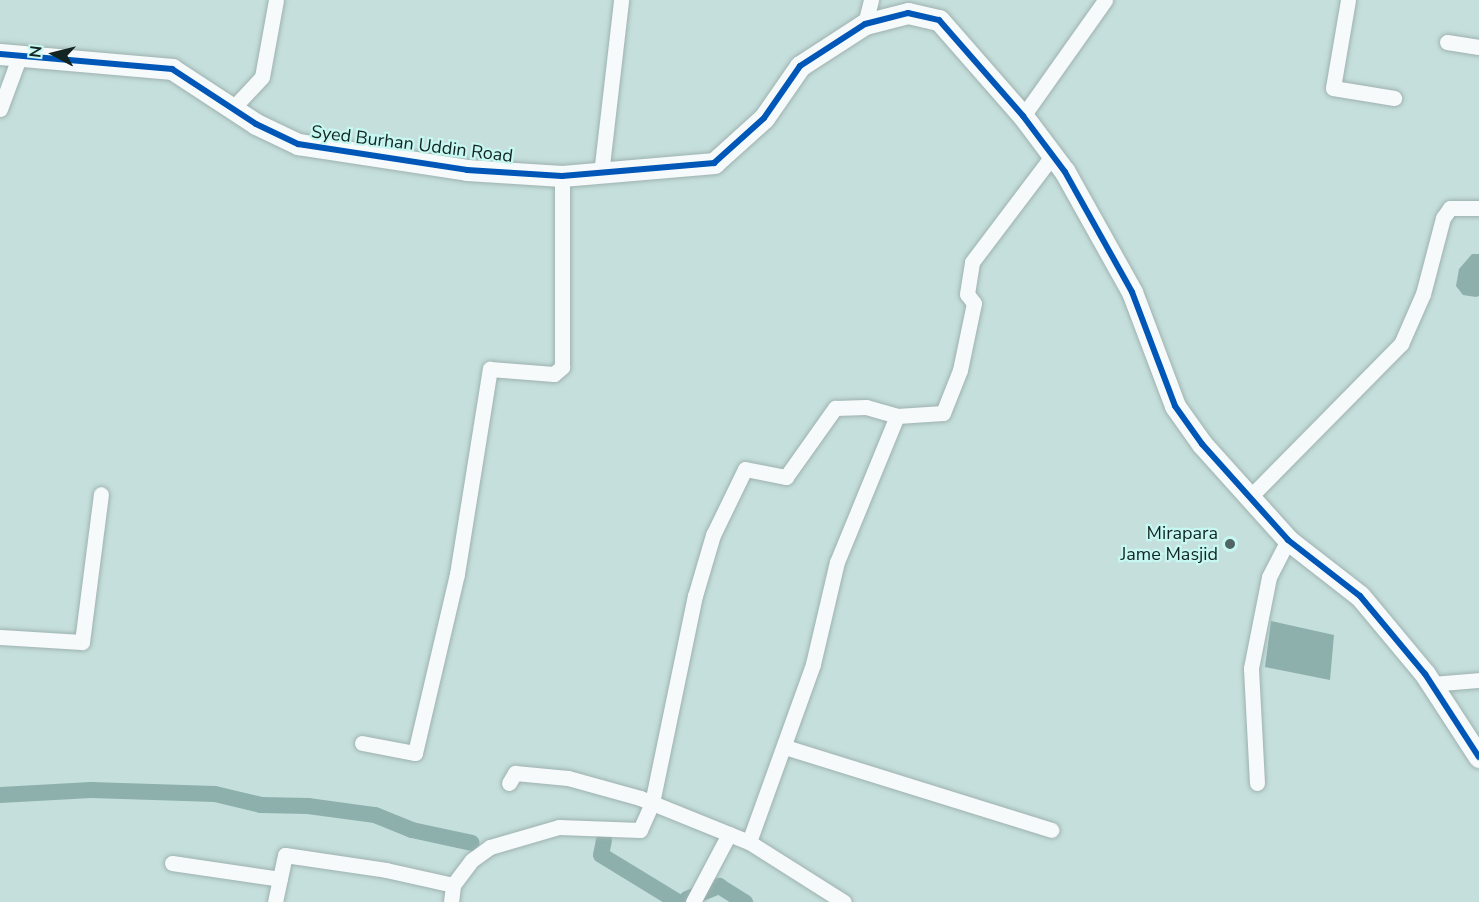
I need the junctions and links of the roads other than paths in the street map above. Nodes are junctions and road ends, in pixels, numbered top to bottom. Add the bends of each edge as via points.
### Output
1 (276, 0) edge
2 (621, 0) edge
3 (871, 0) edge
4 (1105, 0) edge
5 (1348, 0) edge
6 (865, 24) junction
7 (1447, 42) dead end
8 (1479, 47) edge
9 (10, 55) edge
10 (1394, 98) dead end
11 (233, 108) junction
12 (0, 109) edge
13 (1023, 116) junction
14 (1053, 155) junction
15 (601, 174) junction
16 (562, 176) junction
17 (1479, 208) edge
18 (897, 416) junction
19 (101, 494) dead end
20 (1250, 497) junction
21 (1288, 540) junction
22 (0, 637) edge
23 (1479, 680) edge
24 (1431, 684) junction
25 (362, 743) dead end
26 (785, 747) junction
27 (1479, 757) edge
28 (509, 783) dead end
29 (1257, 783) dead end
30 (652, 803) junction
31 (1051, 830) dead end
32 (729, 834) junction
33 (749, 842) junction
34 (172, 863) dead end
35 (280, 879) junction
36 (453, 885) junction
37 (275, 902) edge
38 (451, 902) edge
39 (693, 902) edge
40 (844, 902) edge

1 - 11 street via 262,77
2 - 15 street
3 - 6 street
4 - 13 street
5 - 10 street via 1333,88
6 - 13 street, Syed Burhan Uddin Road via 909,13 939,20
6 - 15 street, Syed Burhan Uddin Road via 800,66 764,117 714,163
7 - 8 street
9 - 11 street, Syed Burhan Uddin Road via 172,69
9 - 12 street
11 - 16 street, Syed Burhan Uddin Road via 298,144 467,170
13 - 14 street, Syed Burhan Uddin Road
14 - 18 street via 972,262 967,294 974,303 960,370 943,413
14 - 20 street, Syed Burhan Uddin Road via 1132,292 1175,406 1202,444
15 - 16 street, Syed Burhan Uddin Road
16 - 25 street via 562,367 554,374 490,369 457,574 415,753
17 - 20 street via 1450,208 1443,218 1423,294 1401,344
18 - 26 street via 837,562 813,664
18 - 30 street via 866,407 835,408 786,477 745,469 713,535 695,596
19 - 22 street via 82,642
20 - 21 street, Syed Burhan Uddin Road
21 - 24 street, Syed Burhan Uddin Road via 1360,596
21 - 29 street via 1269,577 1253,656
23 - 24 street
24 - 27 street, Syed Burhan Uddin Road
26 - 31 street
26 - 33 street
28 - 30 street via 515,773 568,778
30 - 32 street
30 - 36 street via 640,830 559,827 490,847 472,860
32 - 33 street
32 - 39 street
33 - 40 street
34 - 35 street
35 - 36 street via 285,855
35 - 37 street
36 - 38 street

